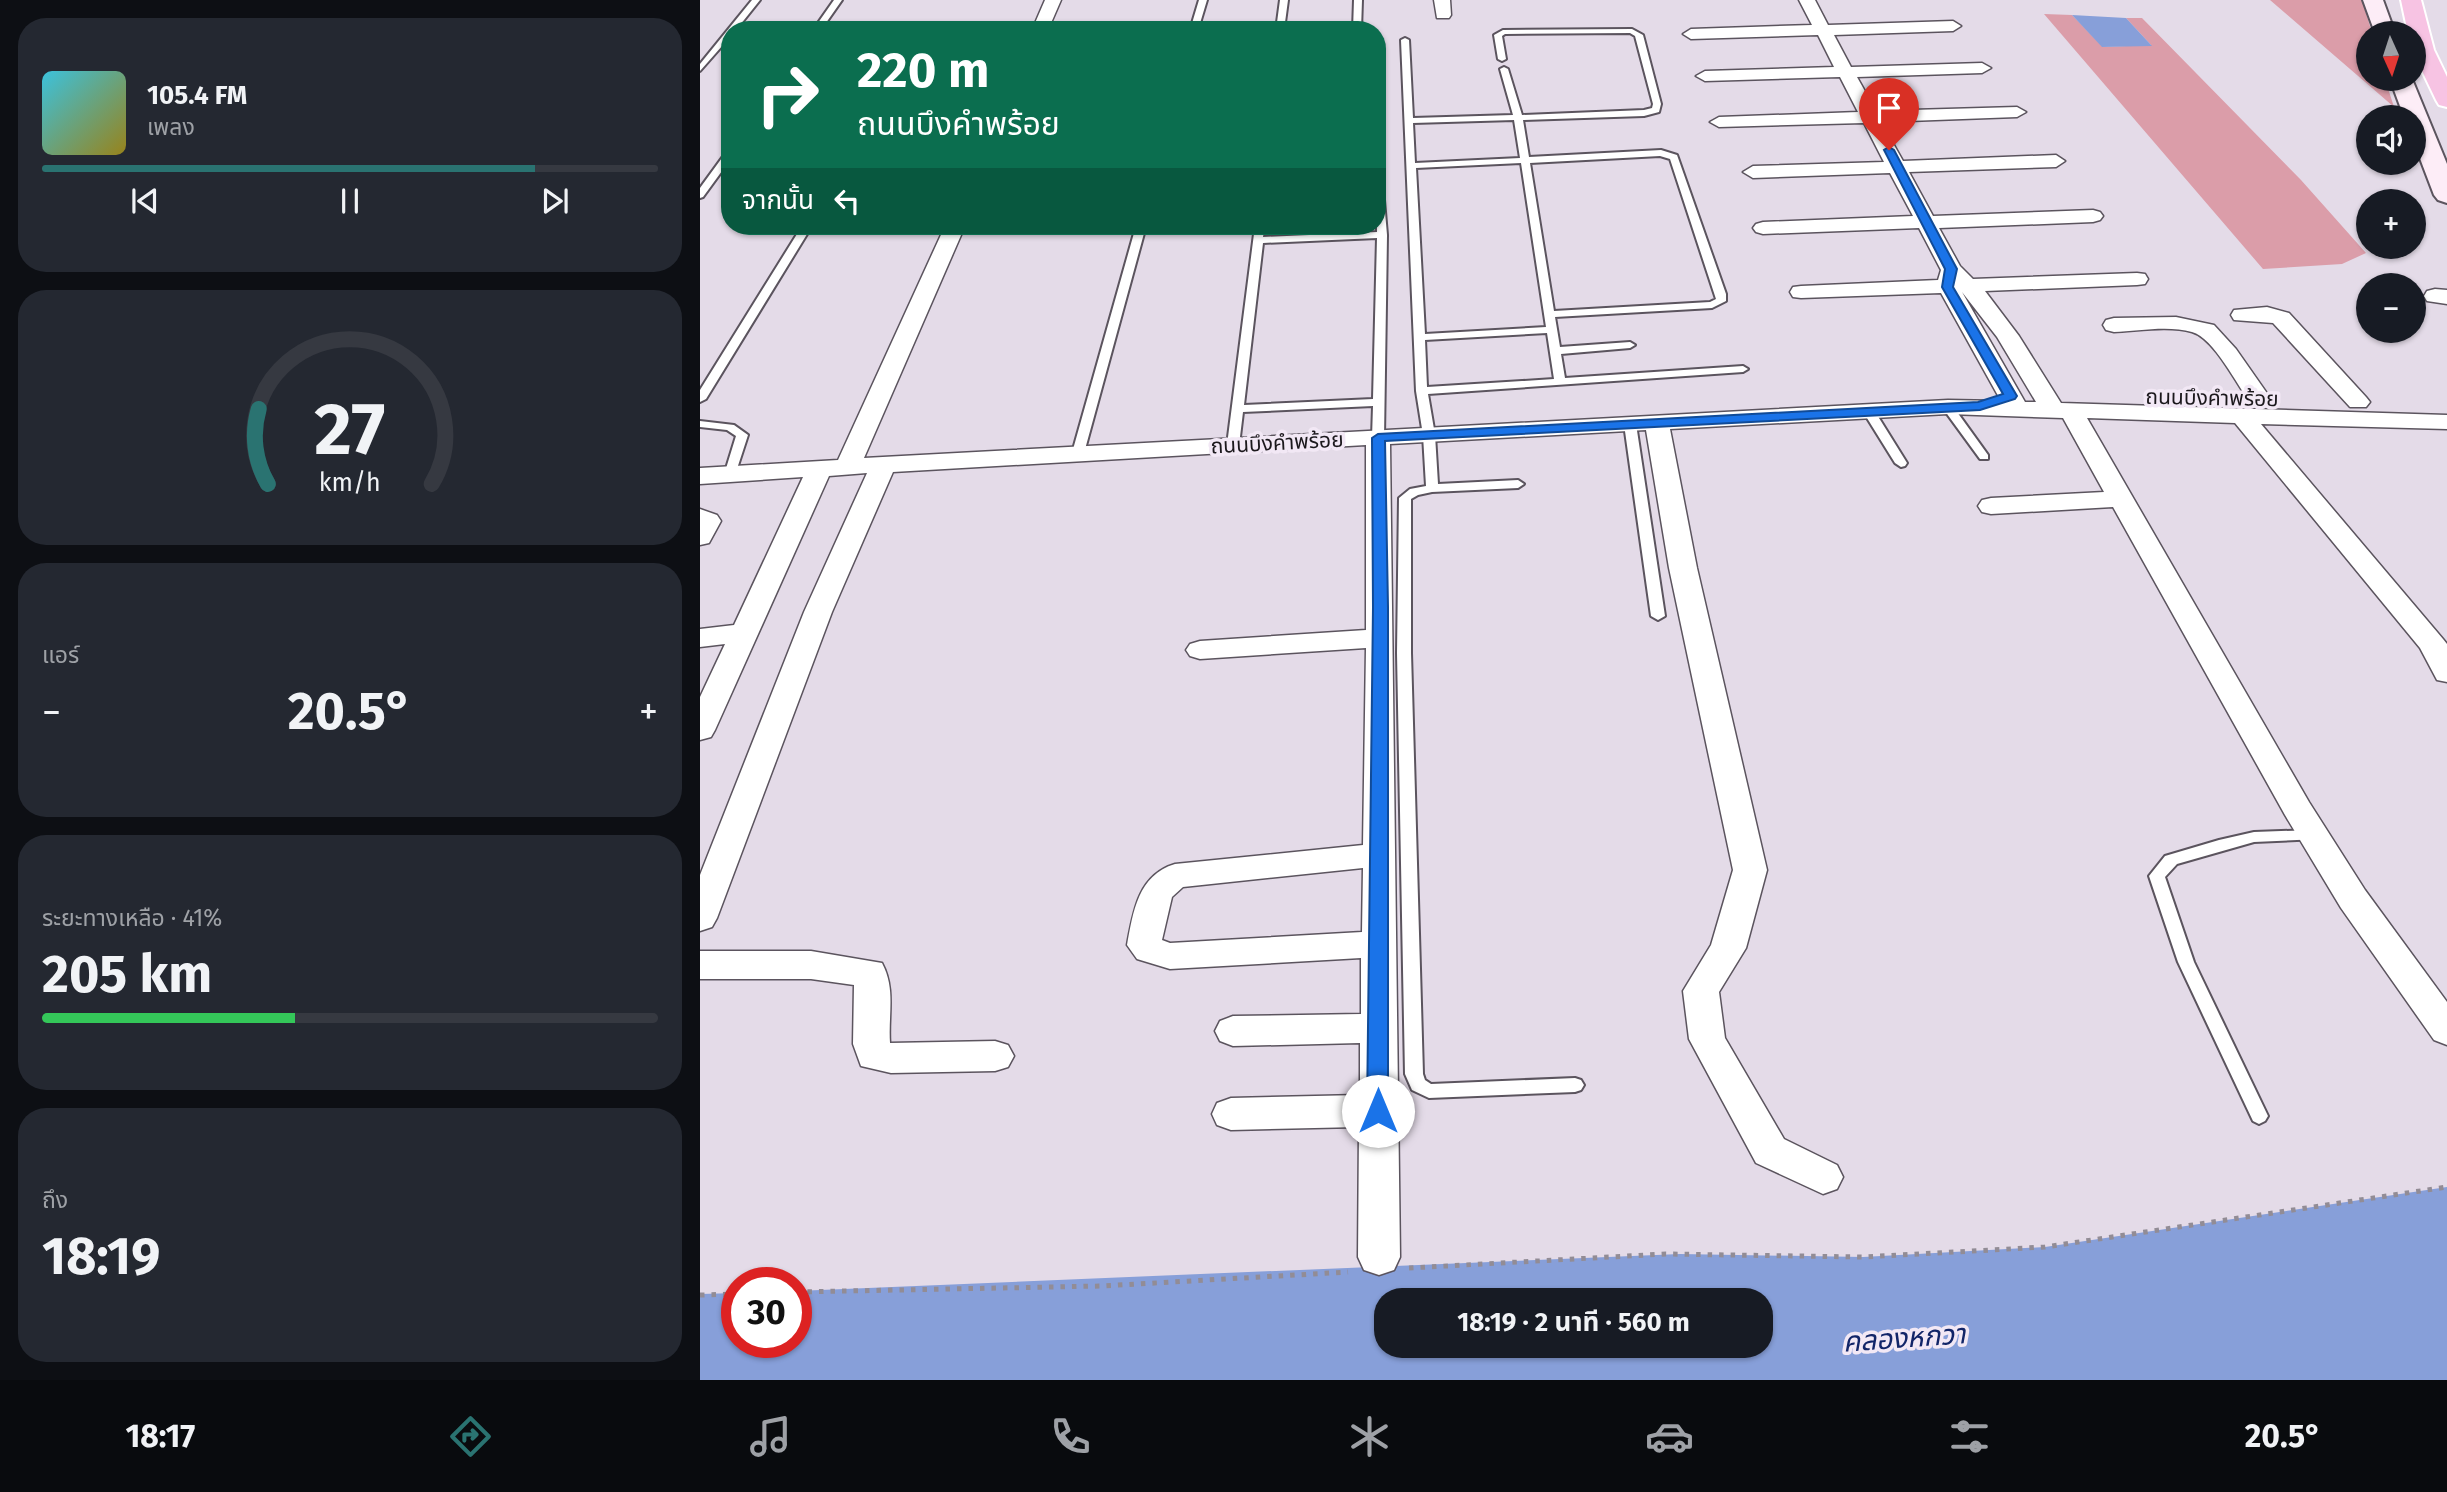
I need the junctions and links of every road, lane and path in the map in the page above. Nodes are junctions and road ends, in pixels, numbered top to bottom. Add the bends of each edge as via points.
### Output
1 (756, 0) edge
2 (838, 0) edge
3 (1053, 0) edge
4 (1202, 0) edge
5 (1284, 0) edge
6 (1358, 0) edge
7 (1807, 0) edge
8 (2373, 0) edge
9 (2411, 0) edge
10 (739, 21) edge
11 (823, 21) edge
12 (1044, 21) edge
13 (1196, 21) edge
14 (1281, 21) edge
15 (1357, 21) edge
16 (2381, 21) edge
17 (1953, 26) dead end
18 (1824, 30) junction
19 (1691, 34) dead end
20 (1405, 40) dead end
21 (721, 43) edge
22 (1982, 68) dead end
23 (700, 69) edge
24 (1846, 72) junction
25 (1706, 76) dead end
26 (2406, 91) edge
27 (2447, 100) edge
28 (2017, 112) dead end
29 (1518, 117) junction
30 (1870, 117) junction
31 (1410, 121) junction
32 (1719, 122) dead end
33 (1524, 159) junction
34 (2056, 161) dead end
35 (721, 166) edge
36 (1412, 166) junction
37 (1898, 166) junction
38 (1753, 172) dead end
39 (700, 195) edge
40 (2447, 195) edge
41 (2093, 216) dead end
42 (1928, 222) junction
43 (1763, 228) dead end
44 (801, 235) edge
45 (951, 235) edge
46 (1138, 235) edge
47 (1258, 235) edge
48 (1382, 235) joint
49 (1258, 240) junction
50 (2137, 279) dead end
51 (1956, 281) junction
52 (1801, 292) dead end
53 (1550, 314) junction
54 (2242, 314) dead end
55 (2114, 325) dead end
56 (1552, 330) junction
57 (1421, 337) junction
58 (2013, 343) junction
59 (1630, 345) dead end
60 (1982, 346) junction
61 (1556, 351) junction
62 (1743, 369) dead end
63 (1560, 381) junction
64 (1422, 391) junction
65 (700, 398) edge
66 (1379, 402) junction
67 (2358, 402) junction
68 (2014, 403) junction
69 (2056, 405) junction
70 (2250, 406) junction
71 (2447, 406) edge
72 (1948, 407) junction
73 (1237, 409) junction
74 (1868, 410) junction
75 (2447, 422) edge
76 (1644, 423) junction
77 (700, 424) edge
78 (1429, 435) junction
79 (1378, 438) junction
80 (1233, 445) junction
81 (1078, 453) junction
82 (1984, 457) dead end
83 (1901, 463) dead end
84 (883, 466) junction
85 (847, 469) junction
86 (819, 470) junction
87 (730, 475) junction
88 (700, 476) edge
89 (1518, 484) dead end
90 (1432, 488) junction
91 (2122, 499) junction
92 (1991, 506) dead end
93 (700, 517) edge
94 (700, 537) edge
95 (1658, 616) dead end
96 (743, 634) junction
97 (700, 638) edge
98 (1379, 638) junction
99 (1200, 650) dead end
100 (2447, 673) edge
101 (700, 730) edge
102 (2315, 835) junction
103 (1378, 855) junction
104 (700, 918) edge
105 (1379, 944) junction
106 (700, 965) edge
107 (1377, 1028) junction
108 (2447, 1030) edge
109 (1233, 1031) dead end
110 (995, 1056) dead end
111 (1575, 1085) dead end
112 (1378, 1111) junction
113 (1231, 1114) dead end
114 (2259, 1116) dead end
115 (1823, 1177) dead end
116 (2447, 1187) edge
117 (1382, 1266) junction
118 (812, 1293) edge
119 (700, 1294) edge
120 (721, 1294) edge

1 - 10 lane
2 - 11 lane
3 - 12 street
4 - 13 lane
5 - 14 lane
6 - 15 lane
7 - 18 street
8 - 16 main road
9 - 27 highway via 2423,50
17 - 18 street
18 - 19 street
18 - 24 street
20 - 31 lane
21 - 23 lane
22 - 24 street
24 - 25 street
24 - 30 street
26 - 40 main road
28 - 30 street
29 - 29 lane via 1503,64 1499,35 1503,32 1633,31 1639,35 1656,110
29 - 31 lane
29 - 33 lane
30 - 32 street
30 - 37 street
31 - 36 lane
33 - 36 lane
33 - 53 lane
33 - 53 lane via 1661,153 1674,158 1721,294 1721,302 1712,305
34 - 37 street
35 - 39 lane
36 - 57 lane
37 - 38 street
37 - 42 street
41 - 42 street
42 - 43 street
42 - 51 street
44 - 65 lane
45 - 85 street
46 - 81 lane
47 - 49 lane
48 - 49 lane
48 - 66 lane
49 - 73 lane
50 - 51 street
51 - 52 street
51 - 58 street
51 - 60 street
53 - 56 lane
54 - 67 street via 2281,318
55 - 70 street via 2187,325 2205,330 2222,348
56 - 57 lane
56 - 61 lane
57 - 64 lane
58 - 60 street
58 - 69 street
59 - 61 lane
60 - 68 street
61 - 63 lane
62 - 63 lane
63 - 64 lane
64 - 78 lane
66 - 73 lane
66 - 79 lane
67 - 70 street, ถนนบึงคำพร้อย
67 - 71 street, ถนนบึงคำพร้อย
68 - 69 street, ถนนบึงคำพร้อย
68 - 72 street, ถนนบึงคำพร้อย
69 - 70 street, ถนนบึงคำพร้อย
69 - 91 street
70 - 75 street, ถนนบึงคำพร้อย
70 - 100 street via 2332,521 2433,645
72 - 74 street, ถนนบึงคำพร้อย
72 - 82 lane
73 - 80 lane
74 - 76 street, ถนนบึงคำพร้อย
74 - 83 lane
76 - 78 street, ถนนบึงคำพร้อย
76 - 95 lane
76 - 115 street via 1683,568 1750,870 1728,948 1701,991 1707,1039 1770,1151
77 - 87 lane via 730,427 742,435
78 - 79 street, ถนนบึงคำพร้อย
78 - 90 lane
79 - 80 street, ถนนบึงคำพร้อย
79 - 98 street
80 - 81 street, ถนนบึงคำพร้อย
81 - 84 street, ถนนบึงคำพร้อย
84 - 85 street, ถนนบึงคำพร้อย
84 - 104 street via 818,612
85 - 86 street, ถนนบึงคำพร้อย
86 - 87 street, ถนนบึงคำพร้อย
86 - 96 street
87 - 88 street, ถนนบึงคำพร้อย
89 - 90 lane
90 - 111 lane via 1405,498 1404,666 1414,1074 1418,1085 1429,1091
91 - 92 street
91 - 102 street
93 - 94 street via 708,521
96 - 97 street
96 - 101 street
98 - 99 street
98 - 103 street
102 - 108 street via 2353,899
102 - 114 lane via 2254,837 2218,846 2171,860 2157,876 2186,962
103 - 105 street
103 - 105 street via 1175,876 1156,893 1144,945 1170,956
105 - 107 street
106 - 110 street via 811,965 869,973 875,990 870,1042 874,1055
107 - 109 street
107 - 112 street
112 - 113 street
112 - 117 street
116 - 117 path via 2045,1247 1863,1257 1666,1254
117 - 118 path via 1102,1286
119 - 120 path

